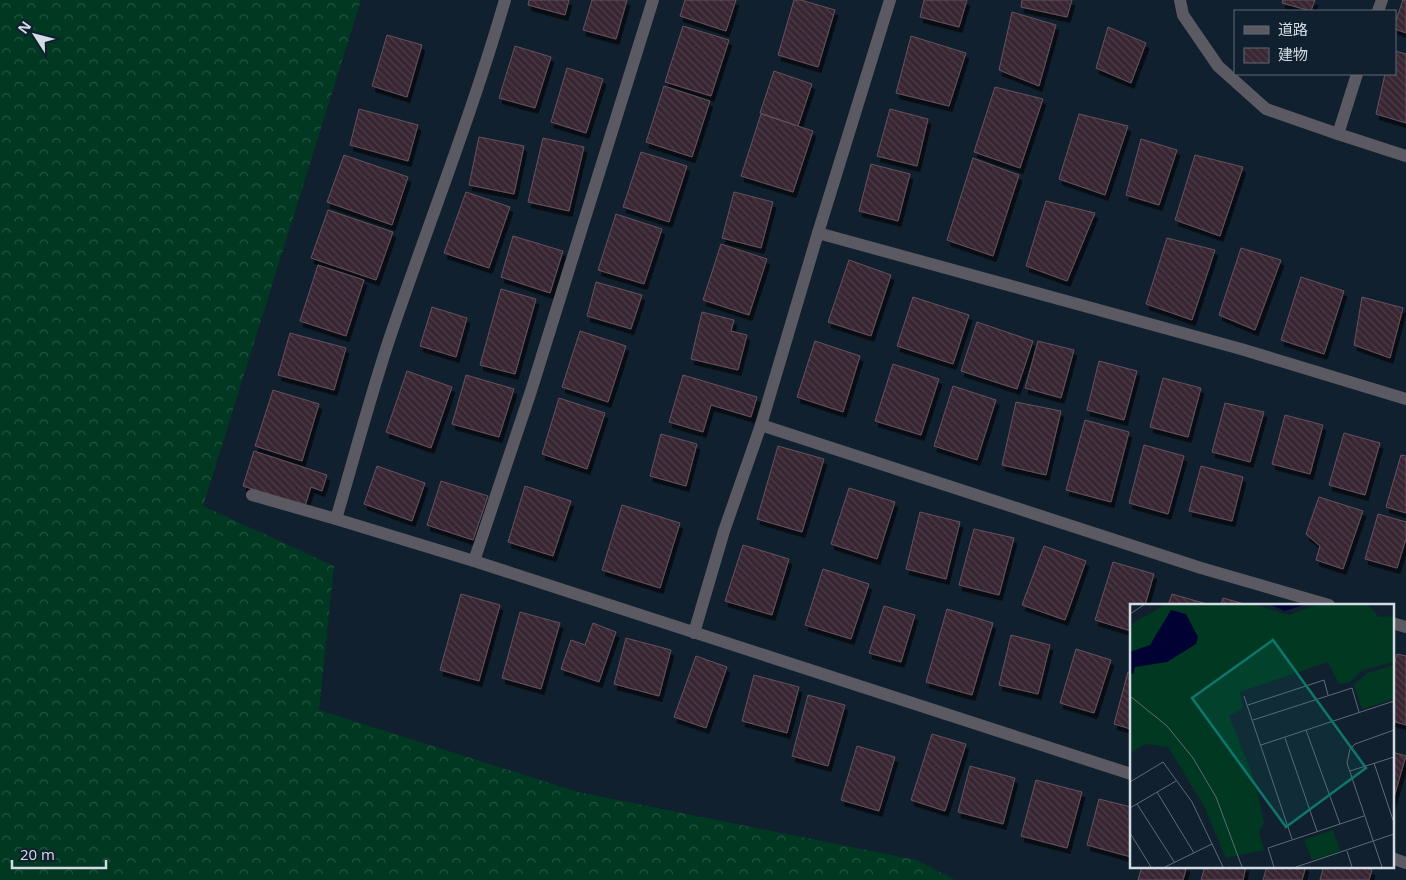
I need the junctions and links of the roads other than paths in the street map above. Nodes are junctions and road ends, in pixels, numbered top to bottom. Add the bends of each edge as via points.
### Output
1 (504, 0) edge
2 (653, 0) edge
3 (890, 0) edge
4 (1180, 0) edge
5 (1357, 75) edge
6 (1338, 134) junction
7 (1406, 156) edge
8 (818, 232) junction
9 (1406, 399) edge
10 (761, 425) junction
11 (252, 496) dead end
12 (336, 519) junction
13 (474, 562) junction
14 (1326, 604) edge
15 (694, 633) junction
16 (1130, 774) edge
17 (1394, 859) edge
18 (1406, 863) edge

1 - 12 street via 479,85 390,338
2 - 13 street via 532,391
3 - 8 street
4 - 6 street via 1183,15 1218,66 1266,109
5 - 6 street
6 - 7 street
8 - 9 street via 1241,349
8 - 10 street
10 - 14 street via 1201,568
10 - 15 street via 724,531
11 - 12 street
12 - 13 street
13 - 15 street
15 - 16 street
17 - 18 street

